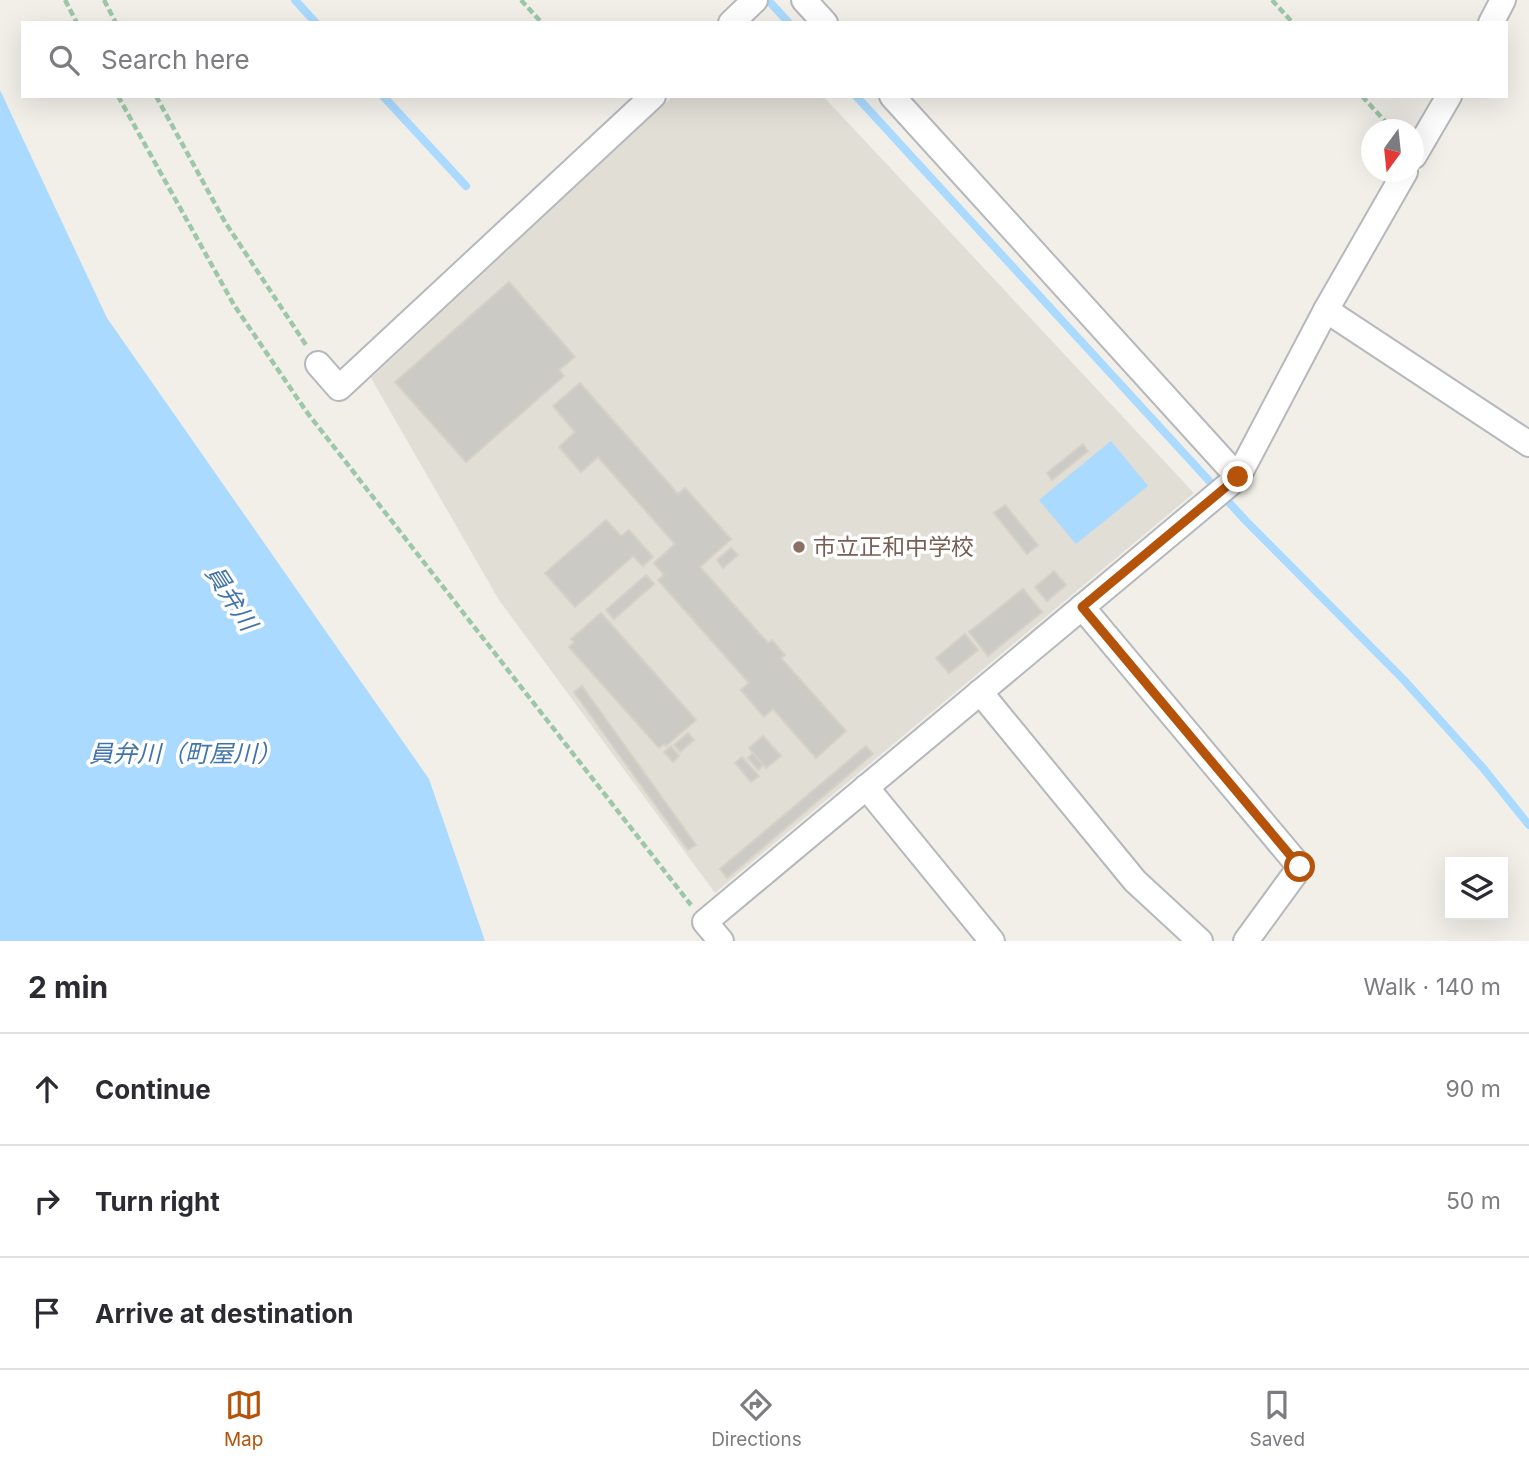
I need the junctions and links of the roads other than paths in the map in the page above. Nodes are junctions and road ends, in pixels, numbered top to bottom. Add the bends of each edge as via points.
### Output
1 (804, 0) edge
2 (1503, 0) edge
3 (754, 2) edge
4 (733, 21) edge
5 (823, 21) edge
6 (1493, 21) edge
7 (651, 98) edge
8 (894, 98) edge
9 (1447, 98) edge
10 (1424, 137) edge
11 (1399, 182) edge
12 (1326, 310) junction
13 (318, 364) road end
14 (1529, 444) edge
15 (1235, 480) junction
16 (1082, 607) junction
17 (980, 692) junction
18 (866, 787) junction
19 (721, 941) edge
20 (992, 941) edge
21 (1200, 941) edge
22 (1246, 941) edge

1 - 5 street
2 - 6 street
3 - 4 street
7 - 13 street via 339,388
8 - 15 street
9 - 10 street
11 - 12 street
12 - 14 street
12 - 15 street
15 - 16 street
16 - 17 street
16 - 22 street via 1300,867
17 - 18 street
17 - 21 street via 1135,881
18 - 19 street via 705,922
18 - 20 street

